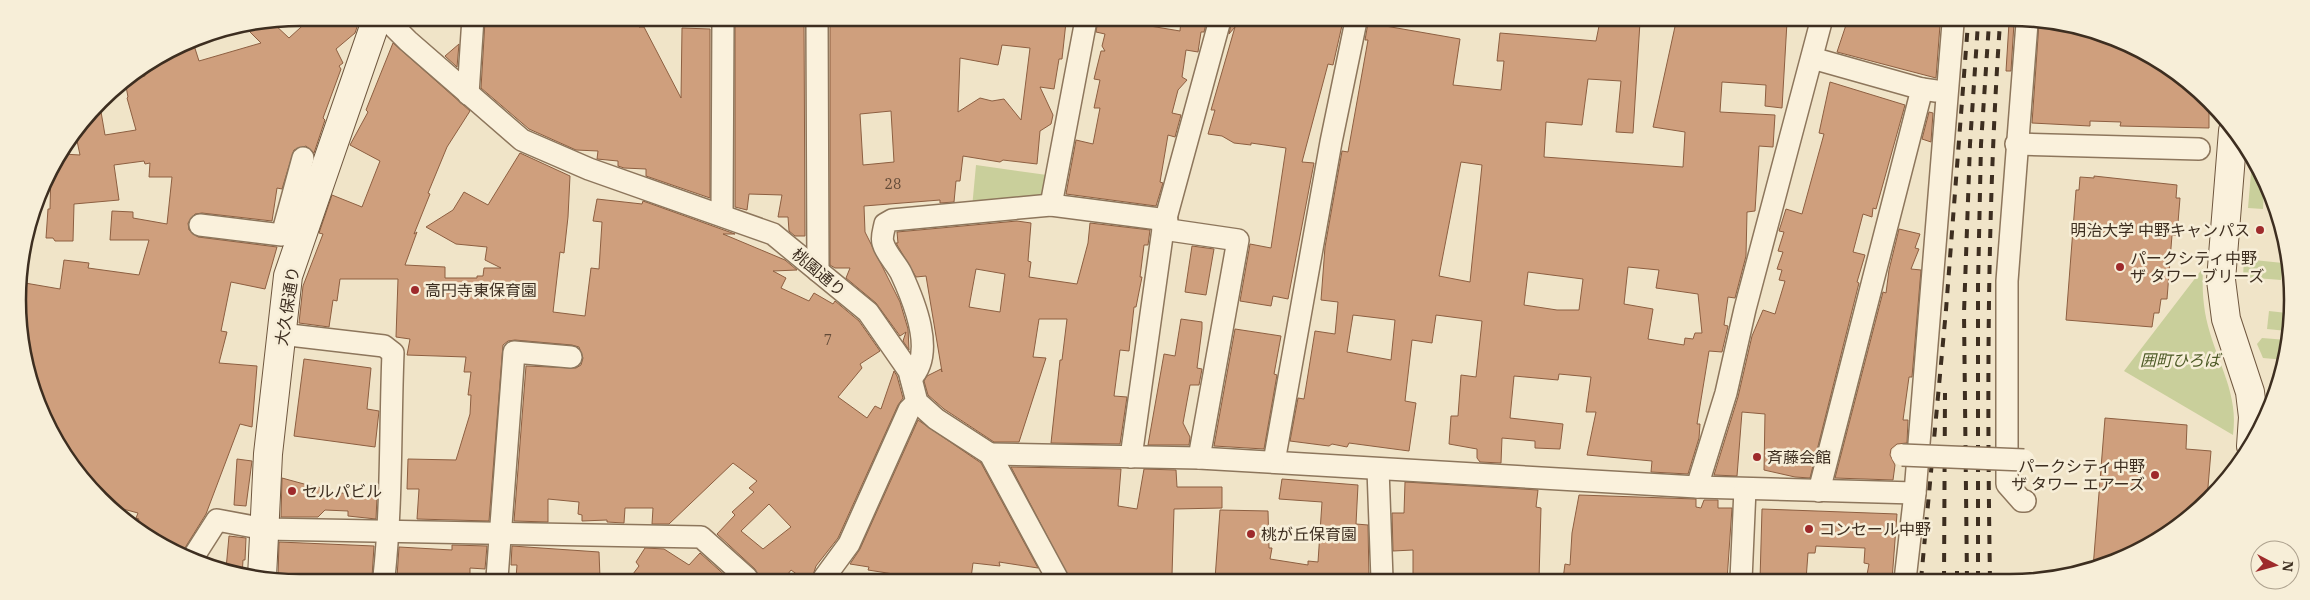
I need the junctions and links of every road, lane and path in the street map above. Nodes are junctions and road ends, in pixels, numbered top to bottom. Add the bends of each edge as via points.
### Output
1 (374, 26) edge
2 (394, 26) edge
3 (472, 26) edge
4 (723, 26) edge
5 (817, 26) edge
6 (1085, 26) edge
7 (1218, 26) edge
8 (1355, 26) edge
9 (1820, 26) edge
10 (1953, 26) edge
11 (2027, 27) edge
12 (1812, 58) junction
13 (1922, 90) junction
14 (1948, 92) junction
15 (468, 94) junction
16 (2232, 140) edge
17 (2016, 144) junction
18 (2200, 149) dead end
19 (303, 158) dead end
20 (1051, 205) junction
21 (722, 214) junction
22 (200, 225) dead end
23 (1165, 225) junction
24 (818, 271) junction
25 (281, 334) junction
26 (571, 357) dead end
27 (911, 378) junction
28 (917, 402) junction
29 (2252, 428) edge
30 (990, 454) junction
31 (1902, 455) dead end
32 (1131, 457) junction
33 (1199, 458) junction
34 (2024, 460) dead end
35 (1274, 462) junction
36 (1378, 469) junction
37 (1697, 487) junction
38 (1744, 489) junction
39 (1819, 490) junction
40 (1915, 493) junction
41 (2025, 501) dead end
42 (265, 529) junction
43 (389, 531) junction
44 (500, 533) junction
45 (196, 553) edge
46 (262, 571) edge
47 (384, 574) edge
48 (497, 574) edge
49 (743, 574) edge
50 (827, 574) edge
51 (1055, 574) edge
52 (1382, 574) edge
53 (1741, 574) edge
54 (1905, 574) edge

1 - 25 main road, 大久保通り via 288,276
2 - 15 street, 桃園通り
3 - 15 street
4 - 21 street
5 - 24 street
6 - 20 street
7 - 23 street
8 - 35 street via 1334,125
9 - 12 street
10 - 14 street
11 - 17 street
12 - 13 street
12 - 37 street via 1726,393
13 - 14 street
13 - 39 street
14 - 40 street
15 - 21 street, 桃園通り via 522,140 589,169
16 - 29 main road via 2222,285 2228,326 2250,392
17 - 18 street
17 - 41 street via 2005,324 2007,484
19 - 22 street via 282,235
20 - 23 street
20 - 27 street via 892,220 885,224 883,243 901,272 923,336 919,370
21 - 24 street, 桃園通り via 773,234
23 - 32 street
23 - 33 street via 1238,240
24 - 27 street, 桃園通り via 868,312
25 - 42 main road, 大久保通り via 268,454
25 - 43 street via 384,346 393,353
26 - 44 street via 514,352
27 - 28 street, 桃園通り
28 - 30 street via 936,419
28 - 50 street via 909,410 848,544
30 - 32 street
30 - 51 street
31 - 34 street, bridge
32 - 33 street
33 - 35 street
35 - 36 street
36 - 37 street
36 - 52 street
37 - 38 street
38 - 39 street
38 - 53 street
39 - 40 street
40 - 54 street
42 - 43 street
42 - 45 street via 217,520
42 - 46 main road, 大久保通り
43 - 44 street
43 - 47 street
44 - 48 street
44 - 49 street via 701,537

